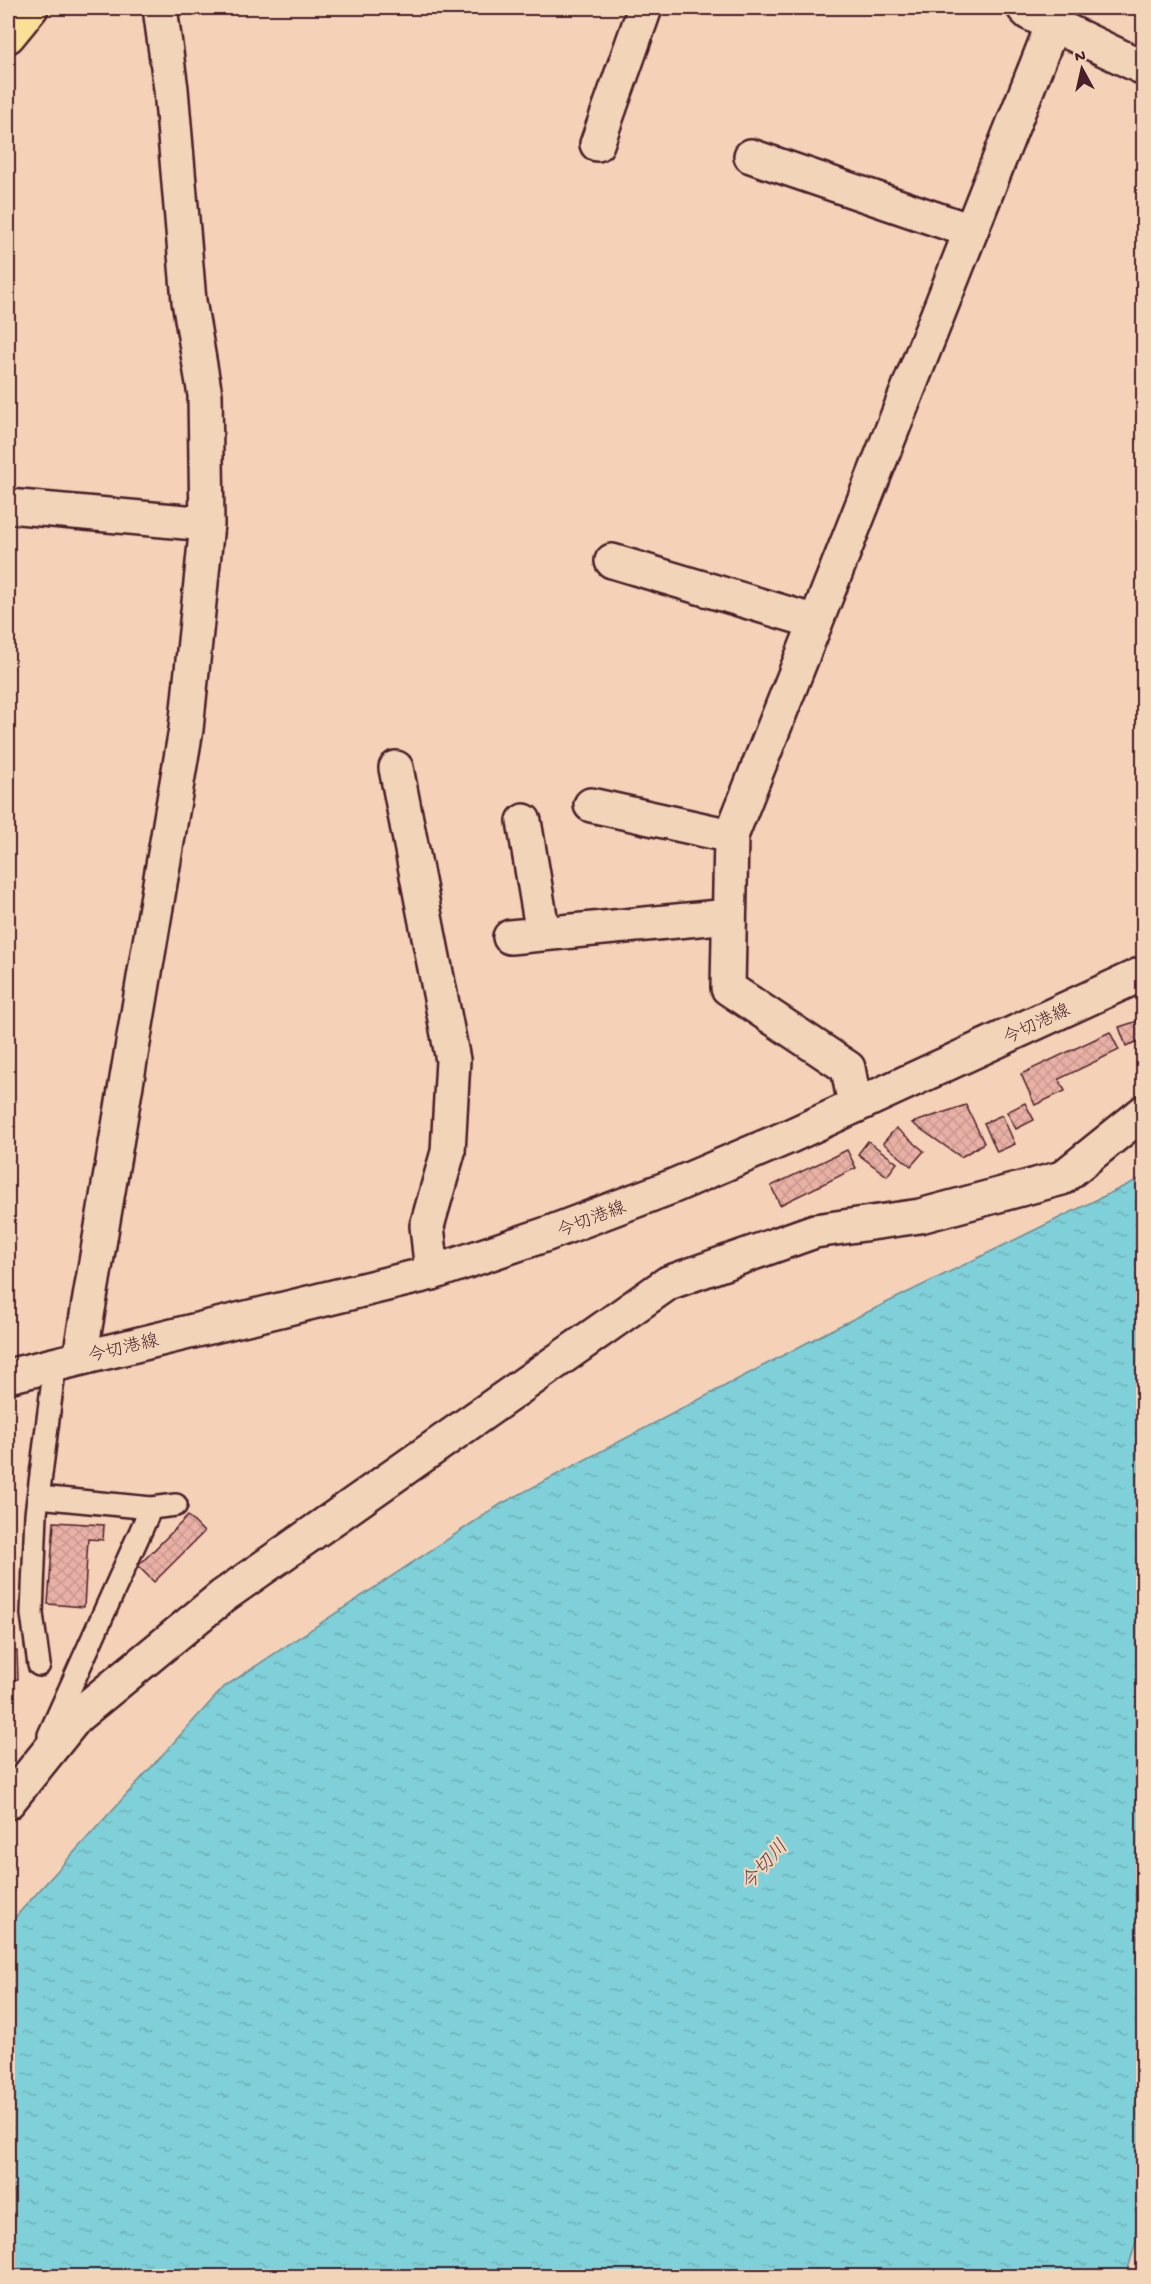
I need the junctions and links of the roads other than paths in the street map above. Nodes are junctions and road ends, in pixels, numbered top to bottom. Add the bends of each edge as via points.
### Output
1 (31, 8) edge
2 (160, 8) edge
3 (645, 8) edge
4 (1024, 8) edge
5 (1053, 24) junction
6 (8, 36) edge
7 (1143, 68) edge
8 (597, 144) dead end
9 (751, 156) dead end
10 (971, 231) junction
11 (8, 506) edge
12 (207, 524) junction
13 (612, 561) dead end
14 (816, 622) junction
15 (396, 768) dead end
16 (591, 805) dead end
17 (524, 821) dead end
18 (731, 837) junction
19 (729, 916) junction
20 (543, 934) junction
21 (510, 937) dead end
22 (1143, 973) edge
23 (855, 1106) junction
24 (1143, 1112) edge
25 (432, 1273) junction
26 (68, 1360) junction
27 (8, 1376) edge
28 (39, 1497) junction
29 (176, 1505) dead end
30 (152, 1508) junction
31 (39, 1665) dead end
32 (34, 1770) junction
33 (8, 1802) edge

1 - 6 main road
2 - 12 street via 189,301 205,395
3 - 8 street
4 - 5 street
5 - 7 street
5 - 10 street
9 - 10 street
10 - 14 street
11 - 12 street
12 - 26 street via 186,729
13 - 14 street
14 - 18 street
15 - 25 street via 453,1060 448,1152 427,1226
16 - 18 street
17 - 20 street
18 - 19 street
19 - 20 street
19 - 23 street via 728,988 848,1068
20 - 21 street
22 - 23 street, 今切港線
23 - 25 street, 今切港線 via 671,1188
24 - 32 street via 1062,1178 920,1216 815,1231 668,1283 223,1596 77,1716
25 - 26 street, 今切港線
26 - 27 street, 今切港線
26 - 28 lane
28 - 30 lane
28 - 31 lane via 32,1614
29 - 30 lane
30 - 32 lane
32 - 33 street

